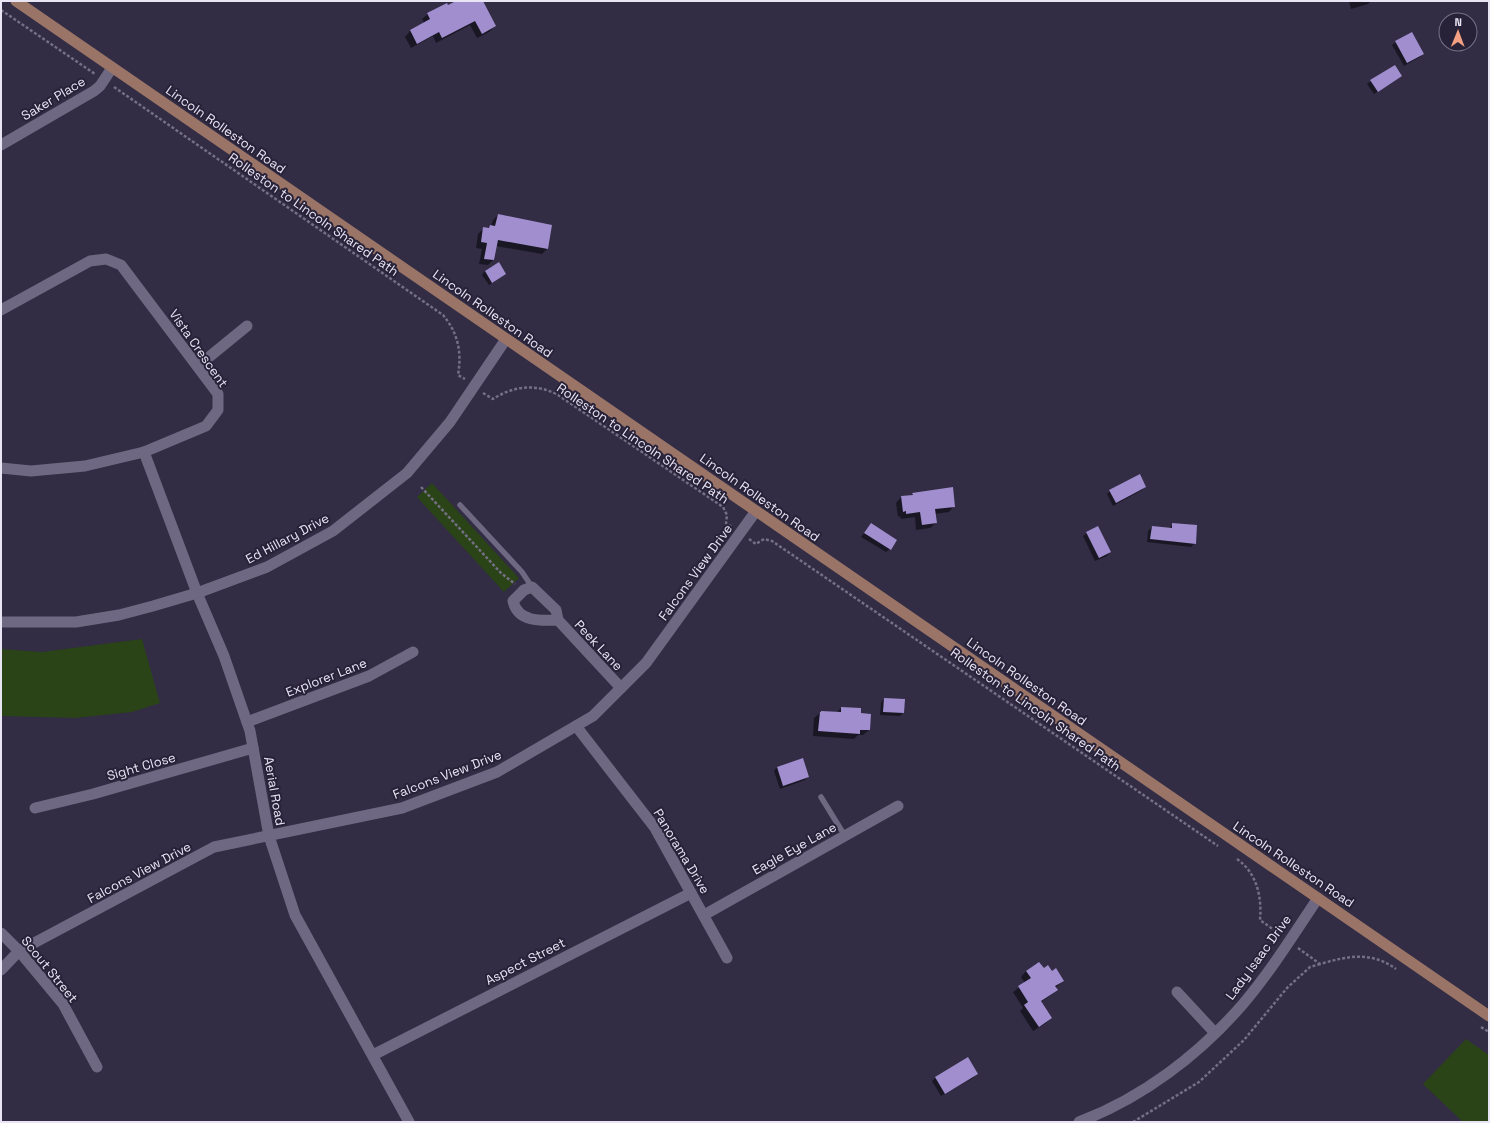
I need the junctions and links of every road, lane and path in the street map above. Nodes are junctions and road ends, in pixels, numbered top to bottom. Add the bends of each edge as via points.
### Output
1 (16, 1) edge
2 (1, 10) edge
3 (112, 68) junction
4 (93, 73) dead end
5 (116, 88) dead end
6 (1, 145) edge
7 (1, 310) edge
8 (247, 326) dead end
9 (506, 339) junction
10 (198, 366) junction
11 (463, 378) dead end
12 (484, 394) dead end
13 (144, 452) junction
14 (1, 468) edge
15 (421, 487) dead end
16 (460, 505) dead end
17 (756, 511) junction
18 (733, 528) dead end
19 (748, 538) dead end
20 (528, 588) junction
21 (197, 593) junction
22 (558, 620) junction
23 (1, 622) edge
24 (413, 652) dead end
25 (621, 688) junction
26 (247, 722) junction
27 (576, 726) junction
28 (253, 748) junction
29 (821, 796) dead end
30 (898, 806) dead end
31 (35, 808) dead end
32 (269, 836) junction
33 (845, 836) junction
34 (1219, 847) dead end
35 (1232, 855) dead end
36 (691, 893) junction
37 (1318, 898) junction
38 (704, 915) junction
39 (1276, 932) dead end
40 (1, 933) edge
41 (1300, 949) dead end
42 (19, 950) junction
43 (727, 958) dead end
44 (1320, 964) junction
45 (1, 970) edge
46 (1398, 970) dead end
47 (1177, 992) dead end
48 (1489, 1016) edge
49 (1476, 1024) dead end
50 (1489, 1032) edge
51 (1215, 1033) junction
52 (372, 1055) junction
53 (97, 1067) dead end
54 (409, 1122) edge
55 (1079, 1122) edge
56 (1133, 1122) edge

1 - 3 main road, Lincoln Rolleston Road
2 - 4 path
3 - 6 street, Saker Place via 94,91
3 - 9 main road, Lincoln Rolleston Road
5 - 11 path, Rolleston to Lincoln Shared Path via 443,315 459,345 458,375
7 - 10 street, Vista Crescent via 90,261 106,259 121,265
8 - 10 street
9 - 17 main road, Lincoln Rolleston Road
9 - 21 street, Ed Hillary Drive via 450,422 407,473 333,531 267,567
10 - 13 street, Vista Crescent via 218,394 218,410 206,426
12 - 18 path, Rolleston to Lincoln Shared Path via 493,399 508,391 528,387 546,389 558,395 723,507 727,515 726,524
13 - 14 street, Vista Crescent via 85,466 31,471
13 - 21 street, Aerial Road
15 - 20 path via 501,573
16 - 20 lane via 522,572
17 - 25 street, Falcons View Drive via 646,663
17 - 37 main road, Lincoln Rolleston Road
19 - 34 path, Rolleston to Lincoln Shared Path via 756,544 764,539 772,541
20 - 22 street, Peek Lane via 556,610
20 - 22 street, Peek Lane via 513,601 515,608 527,619
21 - 23 street, Ed Hillary Drive via 119,615 76,622
21 - 26 street, Aerial Road via 224,656
22 - 25 street, Peek Lane
24 - 26 street, Explorer Lane via 369,676
25 - 27 street, Falcons View Drive via 593,716
26 - 28 street, Aerial Road
27 - 32 street, Falcons View Drive via 497,772 402,808
27 - 36 street, Panorama Drive via 655,828
28 - 31 street, Sight Close
28 - 32 street, Aerial Road
29 - 33 lane
30 - 33 street, Eagle Eye Lane
32 - 42 street, Falcons View Drive via 214,847
32 - 52 street, Aerial Road via 295,914
33 - 38 street, Eagle Eye Lane
35 - 39 path via 1244,864 1256,883 1261,900 1260,920
36 - 38 street, Panorama Drive
36 - 52 street, Aspect Street
37 - 48 main road, Lincoln Rolleston Road
37 - 51 street, Lady Isaac Drive via 1264,978
38 - 43 street, Panorama Drive
40 - 42 street, Scout Street
41 - 44 path
42 - 45 street, Falcons View Drive
42 - 53 street, Scout Street via 63,1004
44 - 46 path via 1343,957 1363,957 1385,961
44 - 56 path via 1310,967 1287,988 1244,1040 1198,1082
47 - 51 street
49 - 50 path
51 - 55 street, Lady Isaac Drive via 1181,1064 1145,1088
52 - 54 street, Aerial Road

